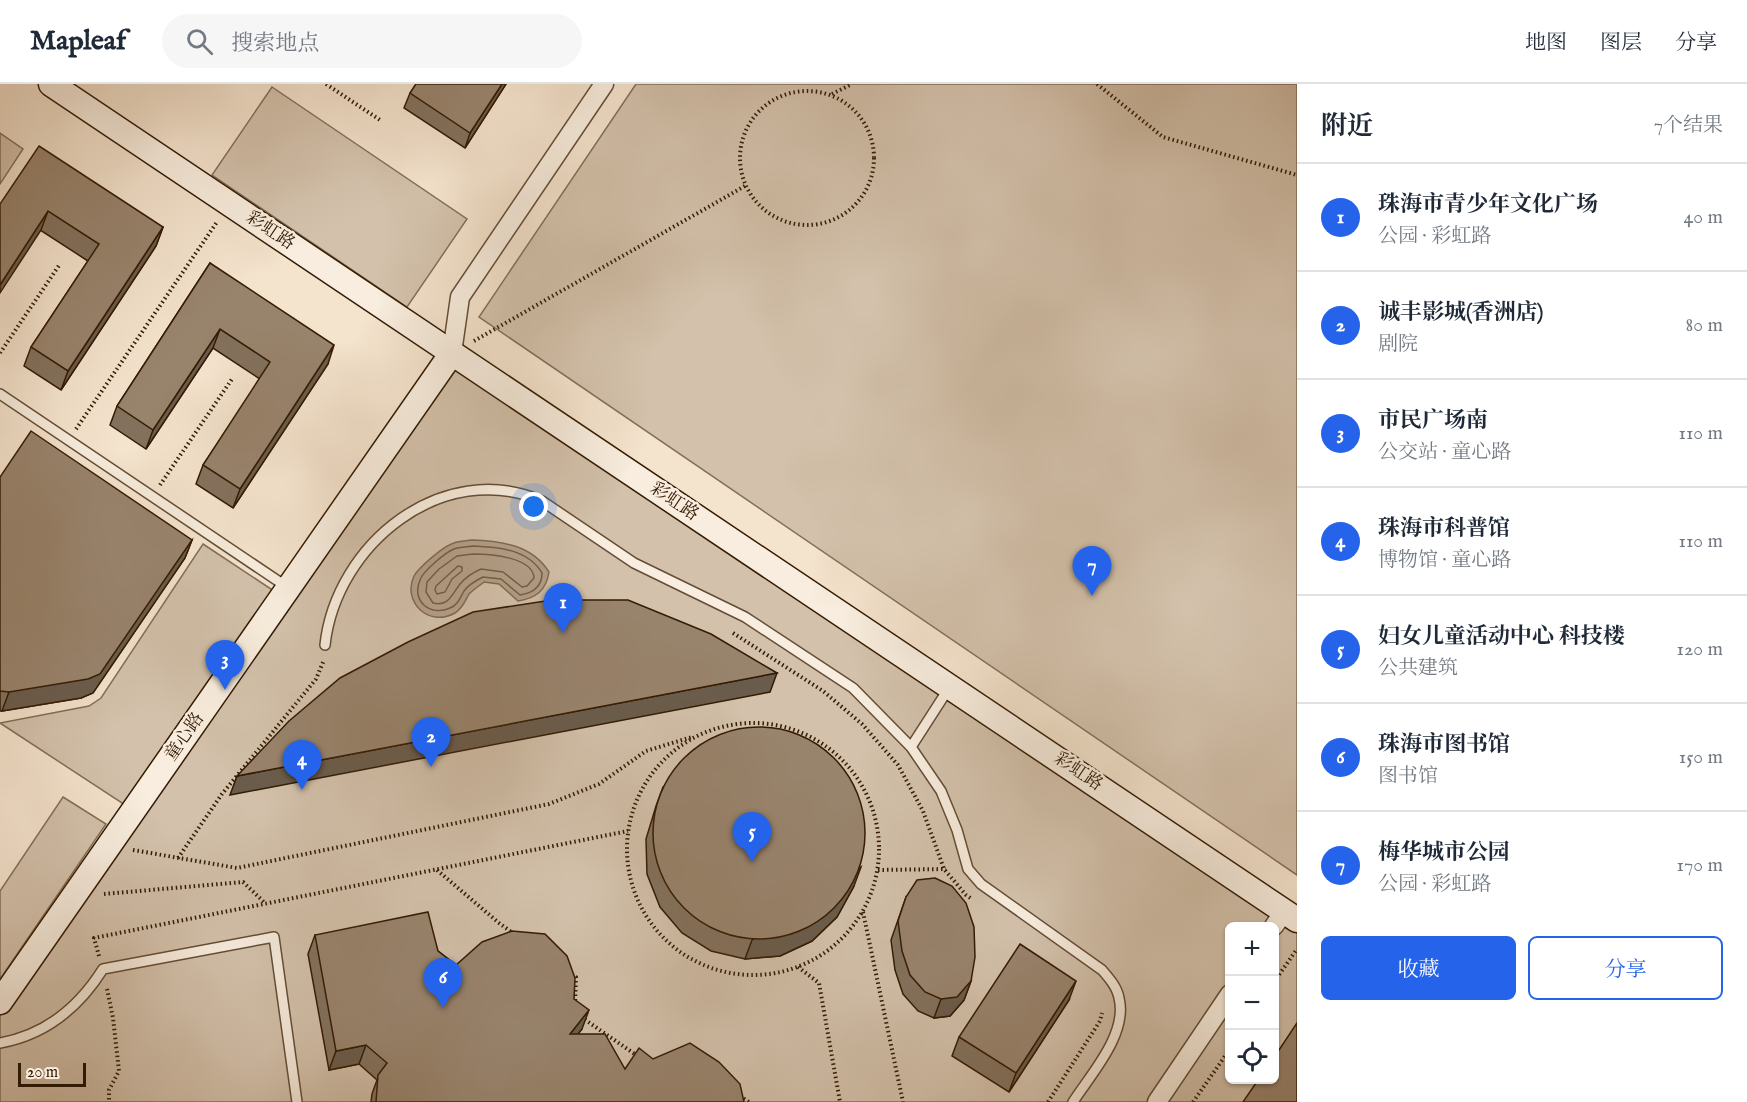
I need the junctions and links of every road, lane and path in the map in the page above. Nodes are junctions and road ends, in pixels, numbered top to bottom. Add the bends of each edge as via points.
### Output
1 (51, 84) edge
2 (326, 84) edge
3 (604, 84) edge
4 (852, 84) edge
5 (1097, 84) edge
6 (831, 94) junction
7 (380, 120) dead end
8 (1297, 175) edge
9 (745, 186) junction
10 (229, 204) junction
11 (60, 264) dead end
12 (0, 353) edge
13 (452, 353) junction
14 (232, 379) dead end
15 (0, 394) edge
16 (68, 440) junction
17 (152, 496) junction
18 (288, 588) junction
19 (734, 633) dead end
20 (325, 645) joint
21 (950, 687) junction
22 (696, 736) junction
23 (911, 747) junction
24 (628, 831) junction
25 (109, 845) junction
26 (178, 858) junction
27 (437, 869) junction
28 (944, 869) junction
29 (878, 870) junction
30 (968, 870) junction
31 (73, 897) junction
32 (975, 902) dead end
33 (265, 904) junction
34 (863, 911) junction
35 (1285, 919) edge
36 (518, 936) edge
37 (1297, 949) edge
38 (798, 967) junction
39 (103, 969) junction
40 (566, 970) edge
41 (1279, 976) edge
42 (1225, 1001) edge
43 (0, 1002) edge
44 (1103, 1010) dead end
45 (0, 1043) edge
46 (1225, 1056) edge
47 (645, 1061) edge
48 (739, 1095) edge
49 (109, 1102) edge
50 (297, 1102) edge
51 (748, 1102) edge
52 (840, 1102) edge
53 (903, 1102) edge
54 (1048, 1102) edge
55 (1073, 1102) edge
56 (1157, 1102) edge
57 (1193, 1102) edge

1 - 10 street, 彩虹路
2 - 7 path
3 - 13 street via 460,297
4 - 6 path
5 - 8 path via 1162,136
6 - 9 path via 808,90 785,93 765,105 749,122 739,166
6 - 9 path via 851,106 866,124 874,146 871,179 854,207 837,219 816,225 794,225 774,218 757,204
9 - 13 path
10 - 13 street, 彩虹路
10 - 16 path
11 - 12 path
13 - 18 street, 童心路
13 - 21 street, 彩虹路
14 - 17 path
15 - 16 lane
16 - 17 lane
17 - 18 lane
18 - 25 street, 童心路
19 - 28 path via 823,691 862,724 898,765 923,811
20 - 23 lane via 327,624 347,577 390,526 413,509 444,497 471,491 526,494 634,563 765,630 853,688
20 - 26 path via 324,661 316,679 222,794
21 - 23 lane
21 - 35 street, 彩虹路
22 - 24 path via 663,760 640,792
22 - 26 path via 646,751 599,784 549,804 237,868
22 - 29 path via 734,723 774,723 812,736 844,759 867,792 879,830
23 - 30 lane via 940,791
24 - 27 path
24 - 38 path via 629,874 644,915 673,948 711,969 755,976
25 - 26 path
25 - 31 street, 童心路
27 - 33 path
27 - 36 path
28 - 29 path
28 - 30 path
28 - 32 path
29 - 34 path
30 - 55 lane via 981,884 1102,970 1113,982 1121,1012 1117,1032
31 - 33 path via 243,882
31 - 43 street, 童心路
33 - 39 path via 94,938
34 - 38 path via 836,945
34 - 53 path
37 - 41 path
38 - 52 path via 819,983
39 - 45 lane via 90,989 61,1017 33,1033
39 - 49 path via 119,1071 109,1090
39 - 50 lane via 274,937
40 - 47 path via 576,977 575,1012
42 - 56 street
44 - 54 path via 1100,1021
46 - 57 path
48 - 51 path

